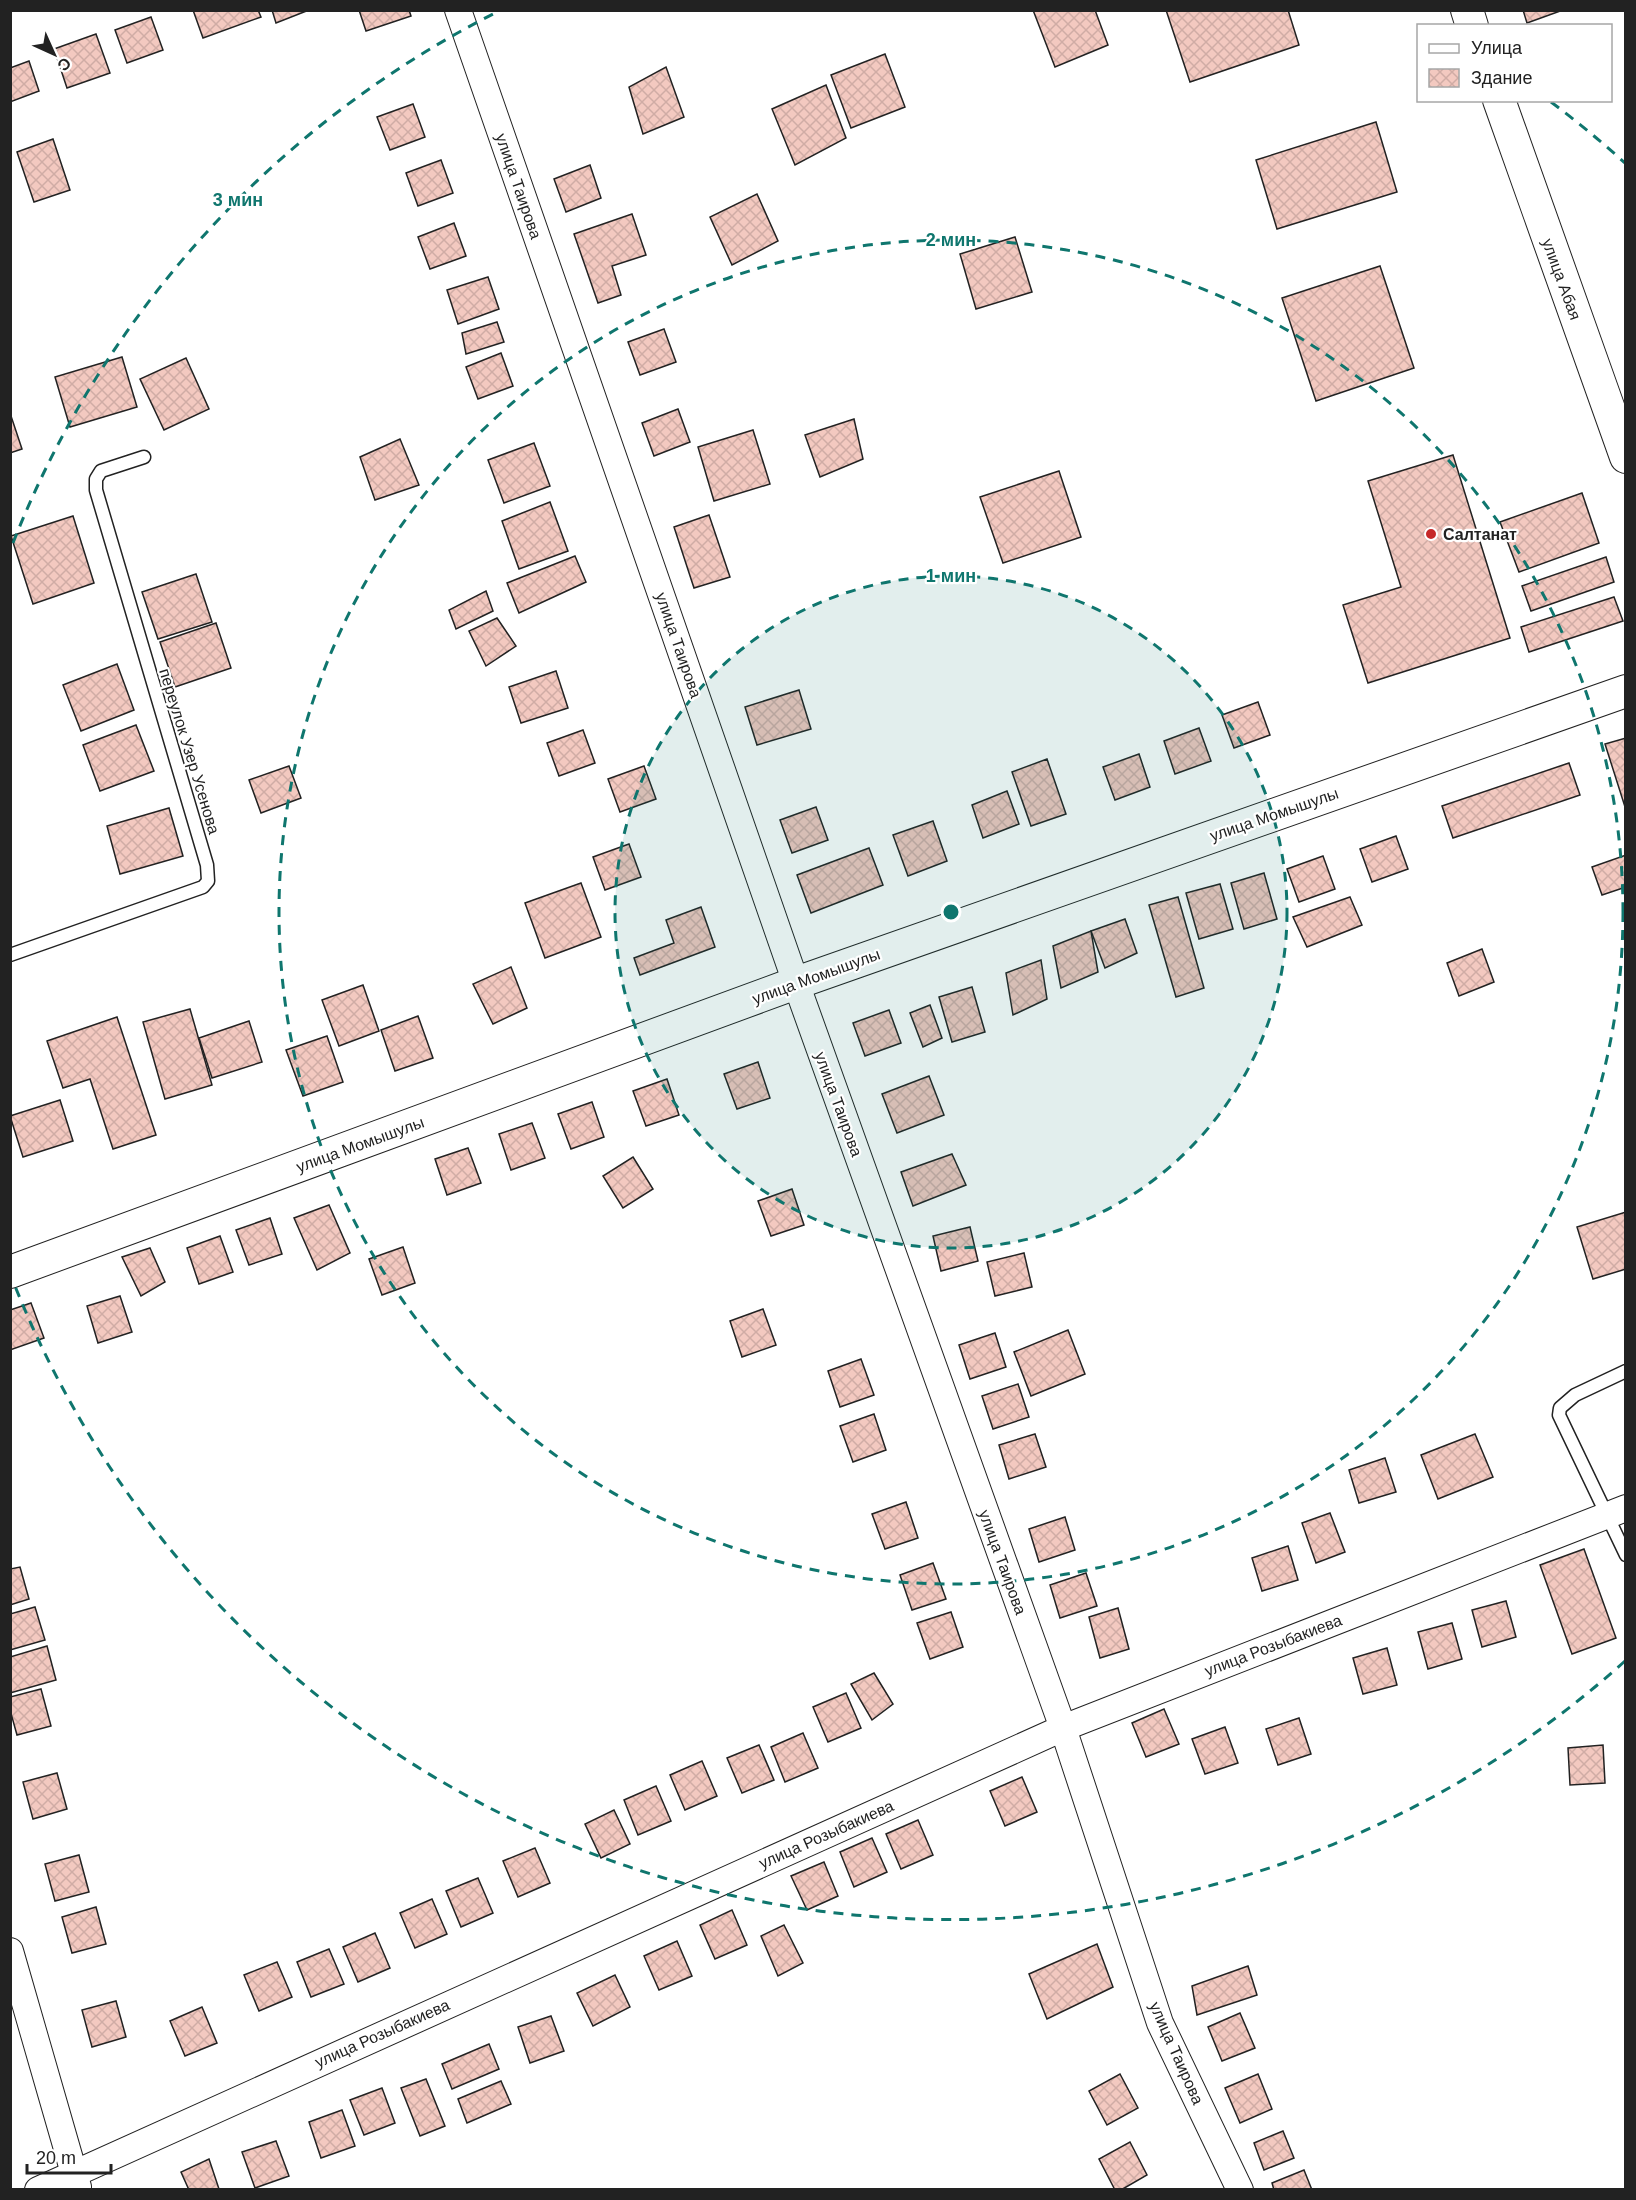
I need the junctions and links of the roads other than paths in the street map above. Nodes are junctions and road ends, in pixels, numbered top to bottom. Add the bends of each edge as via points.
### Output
1 (458, 10) edge
2 (1500, 102) edge
3 (144, 457) dead end
4 (1626, 457) edge
5 (1626, 691) edge
6 (10, 955) edge
7 (796, 983) junction
8 (10, 1272) edge
9 (1626, 1371) edge
10 (1616, 1511) edge
11 (1626, 1555) edge
12 (1063, 1728) junction
13 (10, 1951) edge
14 (76, 2181) edge
15 (38, 2190) edge
16 (1240, 2190) edge

1 - 7 street, улица Таирова
2 - 4 street, улица Абая
3 - 6 lane, переулок Узер Усенова via 101,471 96,490 207,865 208,881 203,887
5 - 7 street, улица Момышулы
7 - 8 street, улица Момышулы
7 - 12 street, улица Таирова
9 - 10 lane via 1575,1395 1560,1408 1559,1415
10 - 11 lane
10 - 12 street, улица Розыбакиева
12 - 14 street, улица Розыбакиева
12 - 16 street, улица Таирова via 1160,2023
13 - 14 street
14 - 15 street, улица Розыбакиева

